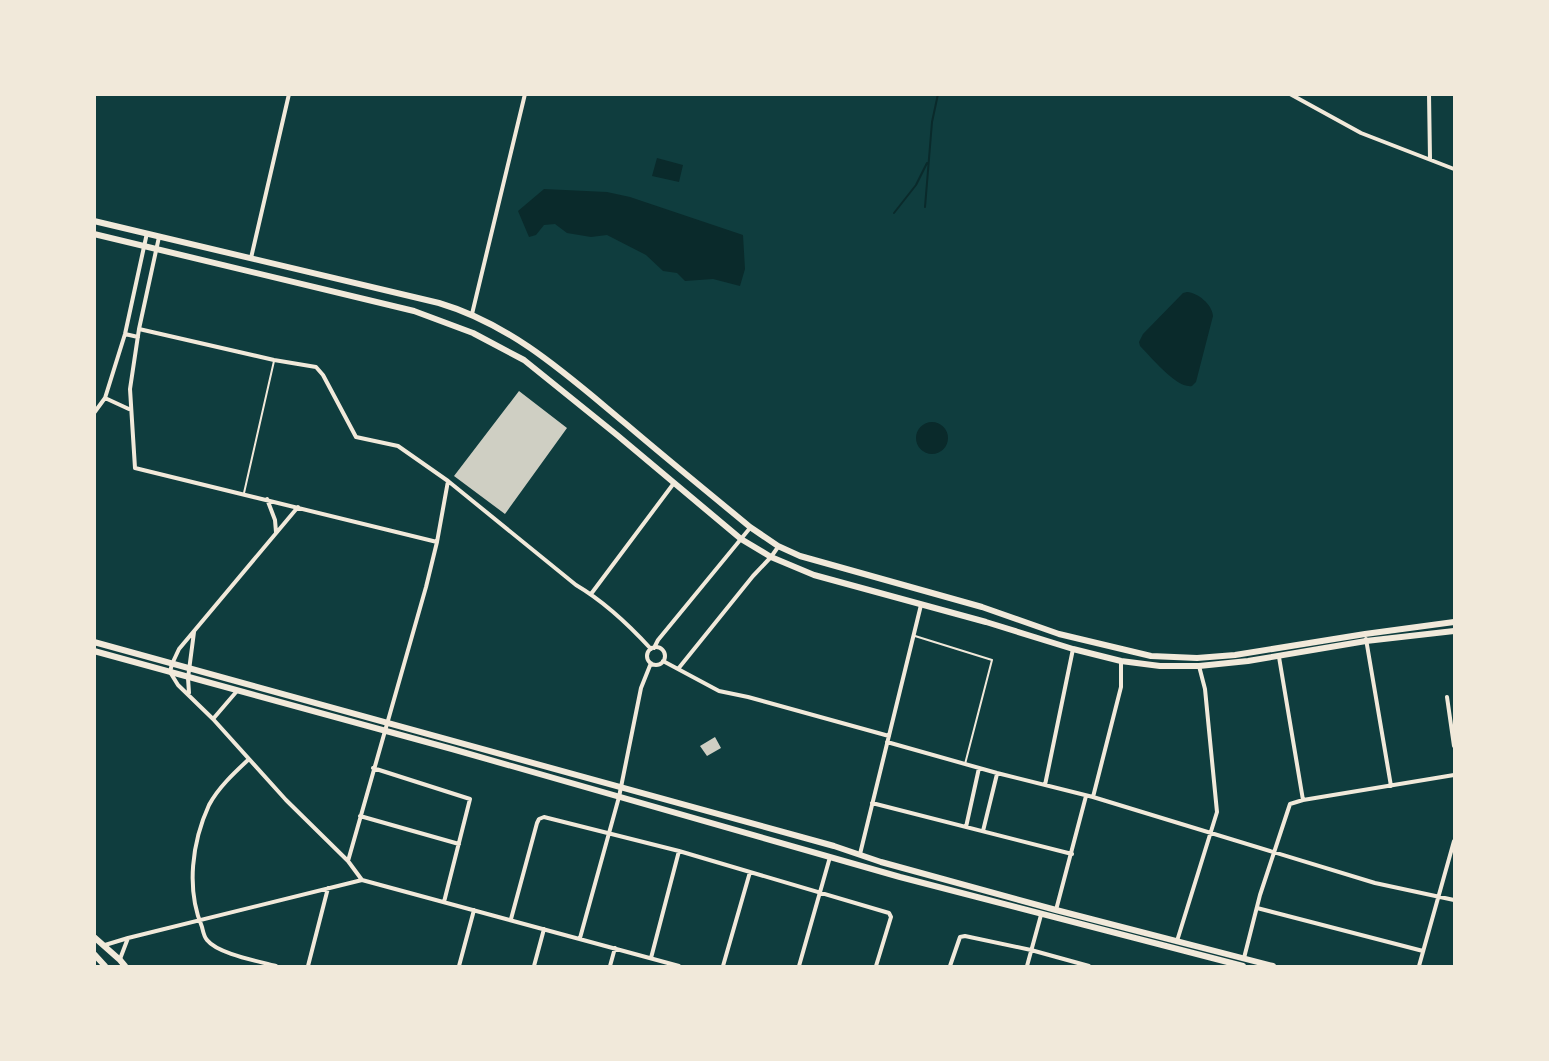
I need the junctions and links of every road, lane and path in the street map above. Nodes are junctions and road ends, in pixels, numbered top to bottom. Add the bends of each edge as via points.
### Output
1 (289, 94) edge
2 (525, 94) edge
3 (1290, 94) edge
4 (1429, 94) edge
5 (1430, 159) junction
6 (1455, 170) edge
7 (94, 221) edge
8 (148, 232) junction
9 (94, 234) edge
10 (159, 235) junction
11 (146, 247) junction
12 (156, 250) junction
13 (251, 258) junction
14 (472, 314) junction
15 (139, 329) junction
16 (125, 334) junction
17 (138, 337) junction
18 (274, 360) junction
19 (105, 398) junction
20 (131, 410) junction
21 (94, 413) edge
22 (448, 481) junction
23 (674, 483) junction
24 (244, 493) junction
25 (267, 500) junction
26 (298, 507) junction
27 (750, 527) junction
28 (276, 533) junction
29 (741, 539) junction
30 (437, 542) junction
31 (778, 546) junction
32 (771, 557) junction
33 (591, 594) junction
34 (921, 605) junction
35 (1455, 622) edge
36 (1455, 631) edge
37 (194, 632) junction
38 (913, 635) junction
39 (1366, 638) junction
40 (94, 642) edge
41 (653, 648) junction
42 (1073, 649) junction
43 (94, 651) edge
44 (1279, 657) junction
45 (663, 661) junction
46 (1121, 661) junction
47 (651, 663) junction
48 (172, 664) junction
49 (1199, 666) junction
50 (189, 669) junction
51 (678, 669) junction
52 (170, 672) junction
53 (188, 678) junction
54 (237, 691) junction
55 (189, 694) junction
56 (1447, 697) dead end
57 (213, 719) junction
58 (387, 724) junction
59 (384, 731) junction
60 (889, 736) junction
61 (887, 742) junction
62 (1455, 746) edge
63 (248, 760) junction
64 (965, 764) junction
65 (373, 768) junction
66 (979, 768) junction
67 (997, 773) junction
68 (1455, 775) edge
69 (1045, 785) junction
70 (1391, 786) junction
71 (621, 789) junction
72 (1086, 796) junction
73 (619, 797) junction
74 (1093, 797) junction
75 (1303, 800) junction
76 (872, 803) junction
77 (360, 816) junction
78 (966, 827) junction
79 (983, 831) junction
80 (609, 832) junction
81 (1211, 832) junction
82 (1455, 841) edge
83 (459, 844) junction
84 (680, 851) junction
85 (860, 854) junction
86 (1072, 854) junction
87 (1274, 854) junction
88 (830, 856) junction
89 (348, 861) junction
90 (750, 872) junction
91 (362, 880) junction
92 (328, 888) junction
93 (820, 891) junction
94 (1438, 896) junction
95 (1455, 900) edge
96 (444, 902) junction
97 (1257, 908) junction
98 (474, 910) junction
99 (1056, 910) junction
100 (1041, 915) junction
101 (199, 920) junction
102 (511, 920) junction
103 (544, 929) junction
104 (94, 937) edge
105 (128, 938) junction
106 (580, 938) junction
107 (1177, 941) junction
108 (105, 945) junction
109 (615, 948) junction
110 (1031, 950) junction
111 (1424, 951) junction
112 (94, 954) edge
113 (651, 958) junction
114 (1244, 958) junction
115 (120, 960) junction
116 (1252, 964) edge
117 (105, 966) edge
118 (125, 966) edge
119 (276, 966) edge
120 (308, 966) edge
121 (459, 966) edge
122 (534, 966) edge
123 (610, 966) edge
124 (679, 966) edge
125 (723, 966) edge
126 (800, 966) edge
127 (876, 966) edge
128 (950, 966) edge
129 (1027, 966) edge
130 (1089, 966) edge
131 (1243, 966) edge
132 (1273, 966) edge
133 (1419, 966) edge

1 - 13 street
2 - 14 street
3 - 5 street via 1361,132
4 - 5 street
5 - 6 street
7 - 8 main road
8 - 10 main road
8 - 11 street
9 - 11 main road
10 - 12 street
10 - 13 main road
11 - 12 main road
11 - 16 street
12 - 15 street
12 - 23 main road via 414,311 473,333 524,360
13 - 14 main road
14 - 27 main road via 522,341 557,366
15 - 17 street
15 - 18 street
16 - 17 street
16 - 19 street
17 - 20 street
18 - 22 street via 316,367 356,437 398,446
18 - 24 lane
19 - 20 street
19 - 21 street
20 - 24 street via 135,468
22 - 30 street
22 - 33 street
23 - 29 main road
23 - 33 street
24 - 25 street
25 - 26 street
25 - 28 street
26 - 28 street
26 - 30 street
27 - 29 street
27 - 31 main road
28 - 37 street
29 - 32 main road
29 - 41 street
30 - 58 street
31 - 32 street
31 - 39 main road via 814,561 982,607 1059,634 1151,656 1235,655
32 - 34 main road via 814,575
32 - 51 street
33 - 41 street
34 - 38 street
34 - 42 main road
35 - 39 main road
36 - 39 main road
37 - 48 street via 178,649
37 - 50 street
38 - 60 street
38 - 64 lane via 992,660
39 - 44 main road
39 - 70 street
40 - 48 main road
41 - 45 street via 663,651
41 - 47 street via 648,658
42 - 46 main road
42 - 69 street
43 - 52 main road
44 - 49 main road
44 - 75 street
45 - 47 street
45 - 51 street
46 - 49 main road
46 - 74 street via 1121,687
47 - 71 street via 639,698
48 - 50 main road
48 - 52 street
49 - 81 street via 1205,689 1217,812
50 - 53 street
50 - 58 main road
51 - 60 street via 719,691
52 - 53 main road
52 - 55 street
53 - 54 main road
53 - 55 street
54 - 57 street
54 - 59 main road
55 - 57 street
56 - 62 street
57 - 63 street
58 - 59 street
58 - 71 main road
59 - 65 street
59 - 73 main road
60 - 61 street
61 - 64 street
61 - 76 street
63 - 89 street
63 - 101 street via 214,796 197,842 193,894
64 - 66 street
65 - 77 street
65 - 83 street via 471,799
66 - 67 street
66 - 78 street
67 - 69 street
67 - 79 street
68 - 70 street
69 - 72 street
70 - 75 street
71 - 73 street
71 - 85 main road
72 - 74 street
72 - 86 street
73 - 80 street
73 - 88 main road
74 - 81 street
75 - 87 street via 1290,804
76 - 78 street
76 - 85 street
77 - 83 street
77 - 89 street
78 - 79 street
79 - 86 street
80 - 84 street
80 - 102 street via 544,817 537,823
80 - 106 street
81 - 87 street
81 - 107 street
82 - 94 street
83 - 96 street
84 - 90 street
84 - 113 street
85 - 99 main road
86 - 99 street
87 - 94 street via 1375,883
87 - 97 street
88 - 93 street
88 - 100 main road
89 - 91 street
90 - 93 street
90 - 125 street
91 - 92 street
91 - 96 street
92 - 101 street
92 - 120 street
93 - 126 street
93 - 127 street via 889,913
94 - 95 street
94 - 111 street
96 - 98 street
97 - 111 street
97 - 114 street
98 - 102 street
98 - 121 street
99 - 107 main road
100 - 110 street
100 - 131 main road
101 - 105 street
101 - 119 street via 207,940 217,948
102 - 103 street
103 - 106 street
103 - 122 street
104 - 108 main road
105 - 108 street
105 - 115 street
106 - 109 street
107 - 114 main road
108 - 115 main road
109 - 113 street
109 - 123 street
110 - 128 street via 960,937
110 - 129 street
110 - 130 street
111 - 133 street
112 - 117 main road
113 - 124 street
114 - 116 main road
115 - 118 main road
116 - 132 main road

